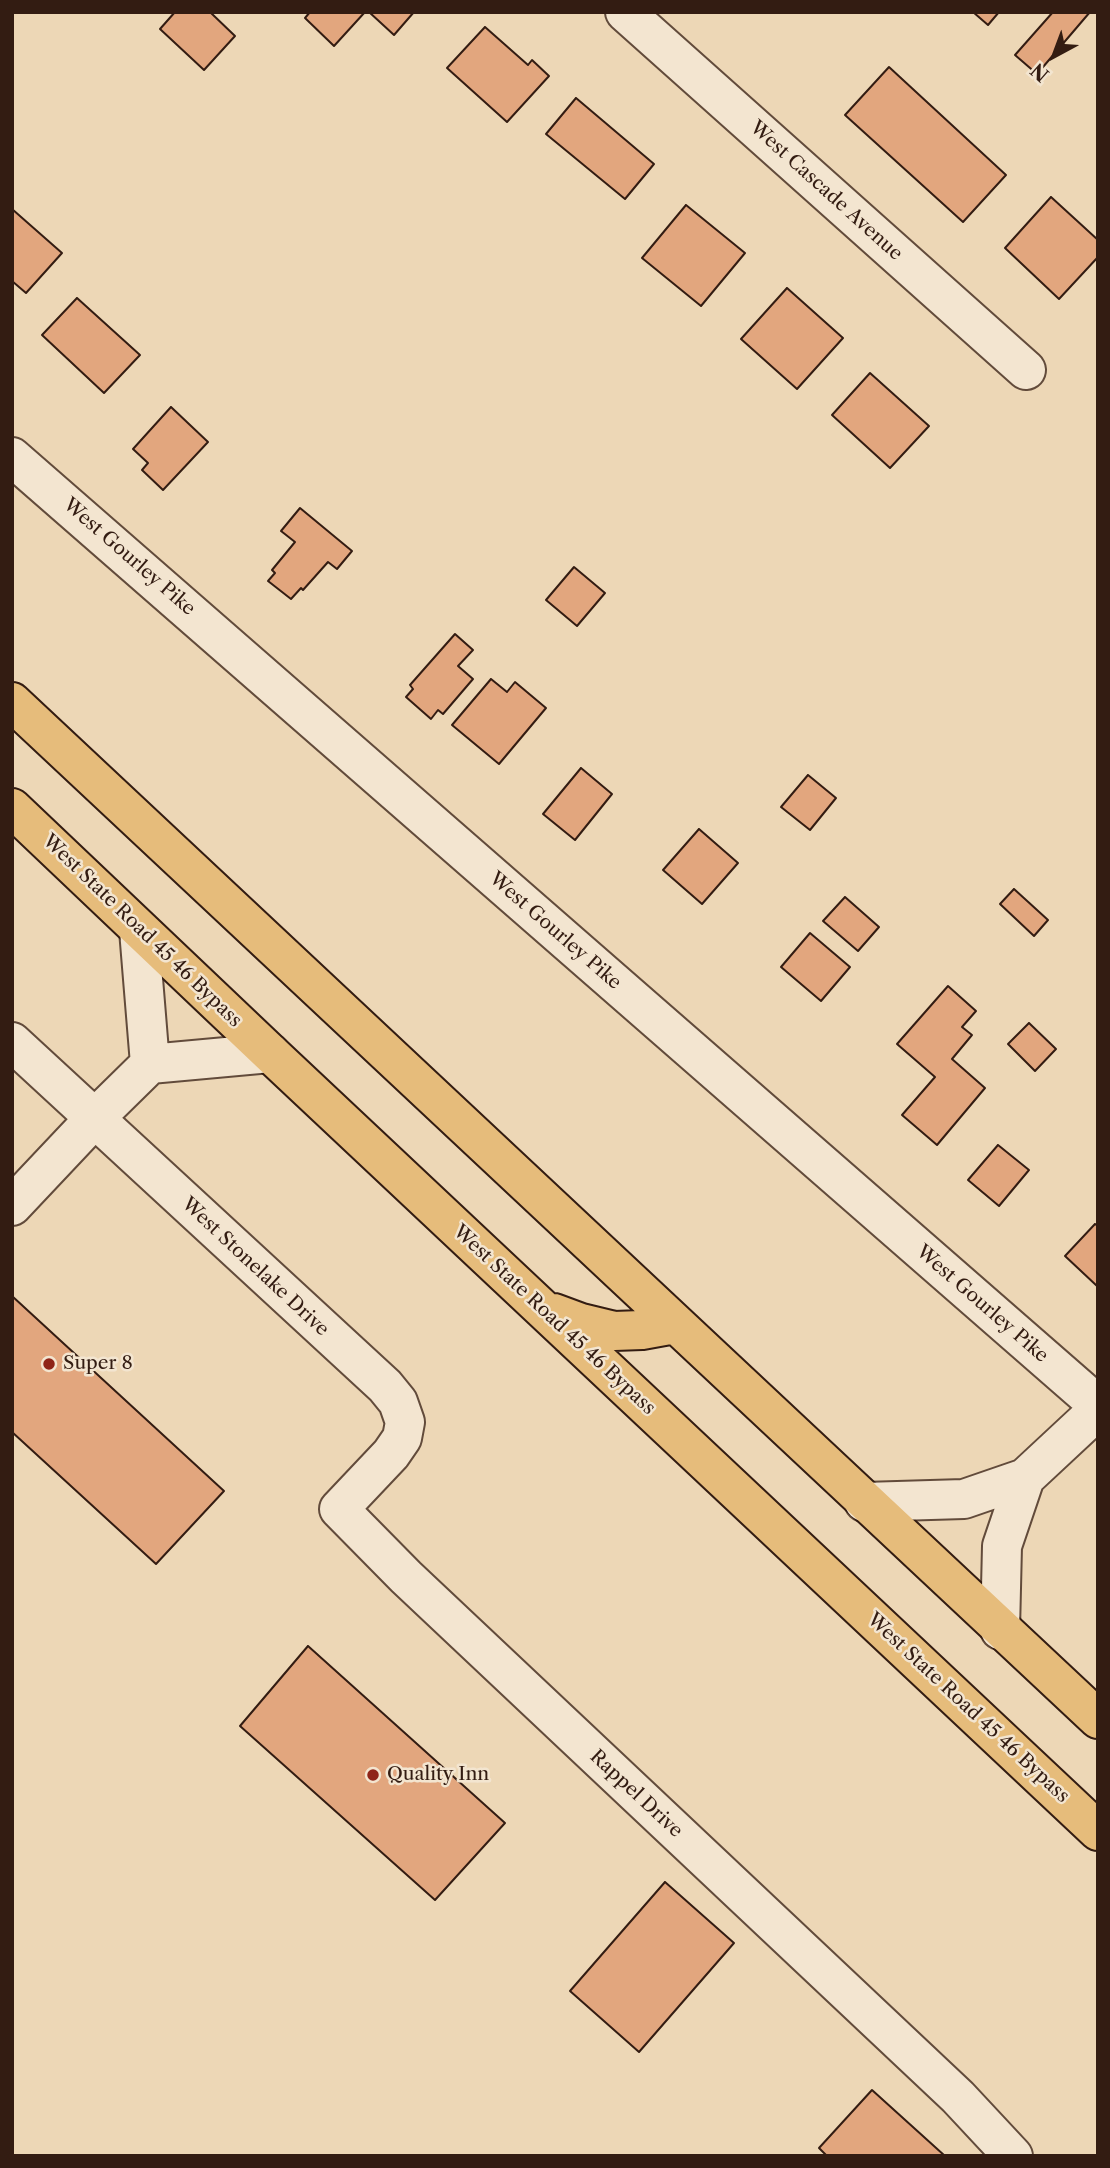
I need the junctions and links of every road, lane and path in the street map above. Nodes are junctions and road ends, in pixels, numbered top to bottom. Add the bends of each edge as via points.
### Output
1 (625, 12) edge
2 (1026, 370) dead end
3 (12, 457) edge
4 (12, 702) edge
5 (12, 808) edge
6 (139, 930) junction
7 (12, 1042) edge
8 (270, 1054) junction
9 (150, 1064) junction
10 (94, 1119) junction
11 (12, 1206) edge
12 (542, 1308) junction
13 (675, 1324) junction
14 (1098, 1405) edge
15 (1098, 1410) edge
16 (405, 1422) joint
17 (1025, 1478) junction
18 (864, 1502) junction
19 (1000, 1630) junction
20 (1098, 1719) edge
21 (1098, 1831) edge
22 (1013, 2156) edge

1 - 2 street, West Cascade Avenue
3 - 14 street, West Gourley Pike
4 - 13 highway
5 - 6 highway, West State Road 45 46 Bypass
6 - 8 highway, West State Road 45 46 Bypass
6 - 9 street
7 - 10 street, West Stonelake Drive
8 - 9 street
8 - 12 highway, West State Road 45 46 Bypass
9 - 10 street
10 - 11 street
10 - 16 street, West Stonelake Drive via 385,1386 398,1402
12 - 13 highway via 614,1331
12 - 21 highway, West State Road 45 46 Bypass
13 - 18 highway
15 - 17 street
16 - 22 street, Rappel Drive via 402,1438 391,1454 339,1510 958,2097
17 - 18 street via 964,1499
17 - 19 street via 1002,1546
18 - 19 highway
19 - 20 highway

